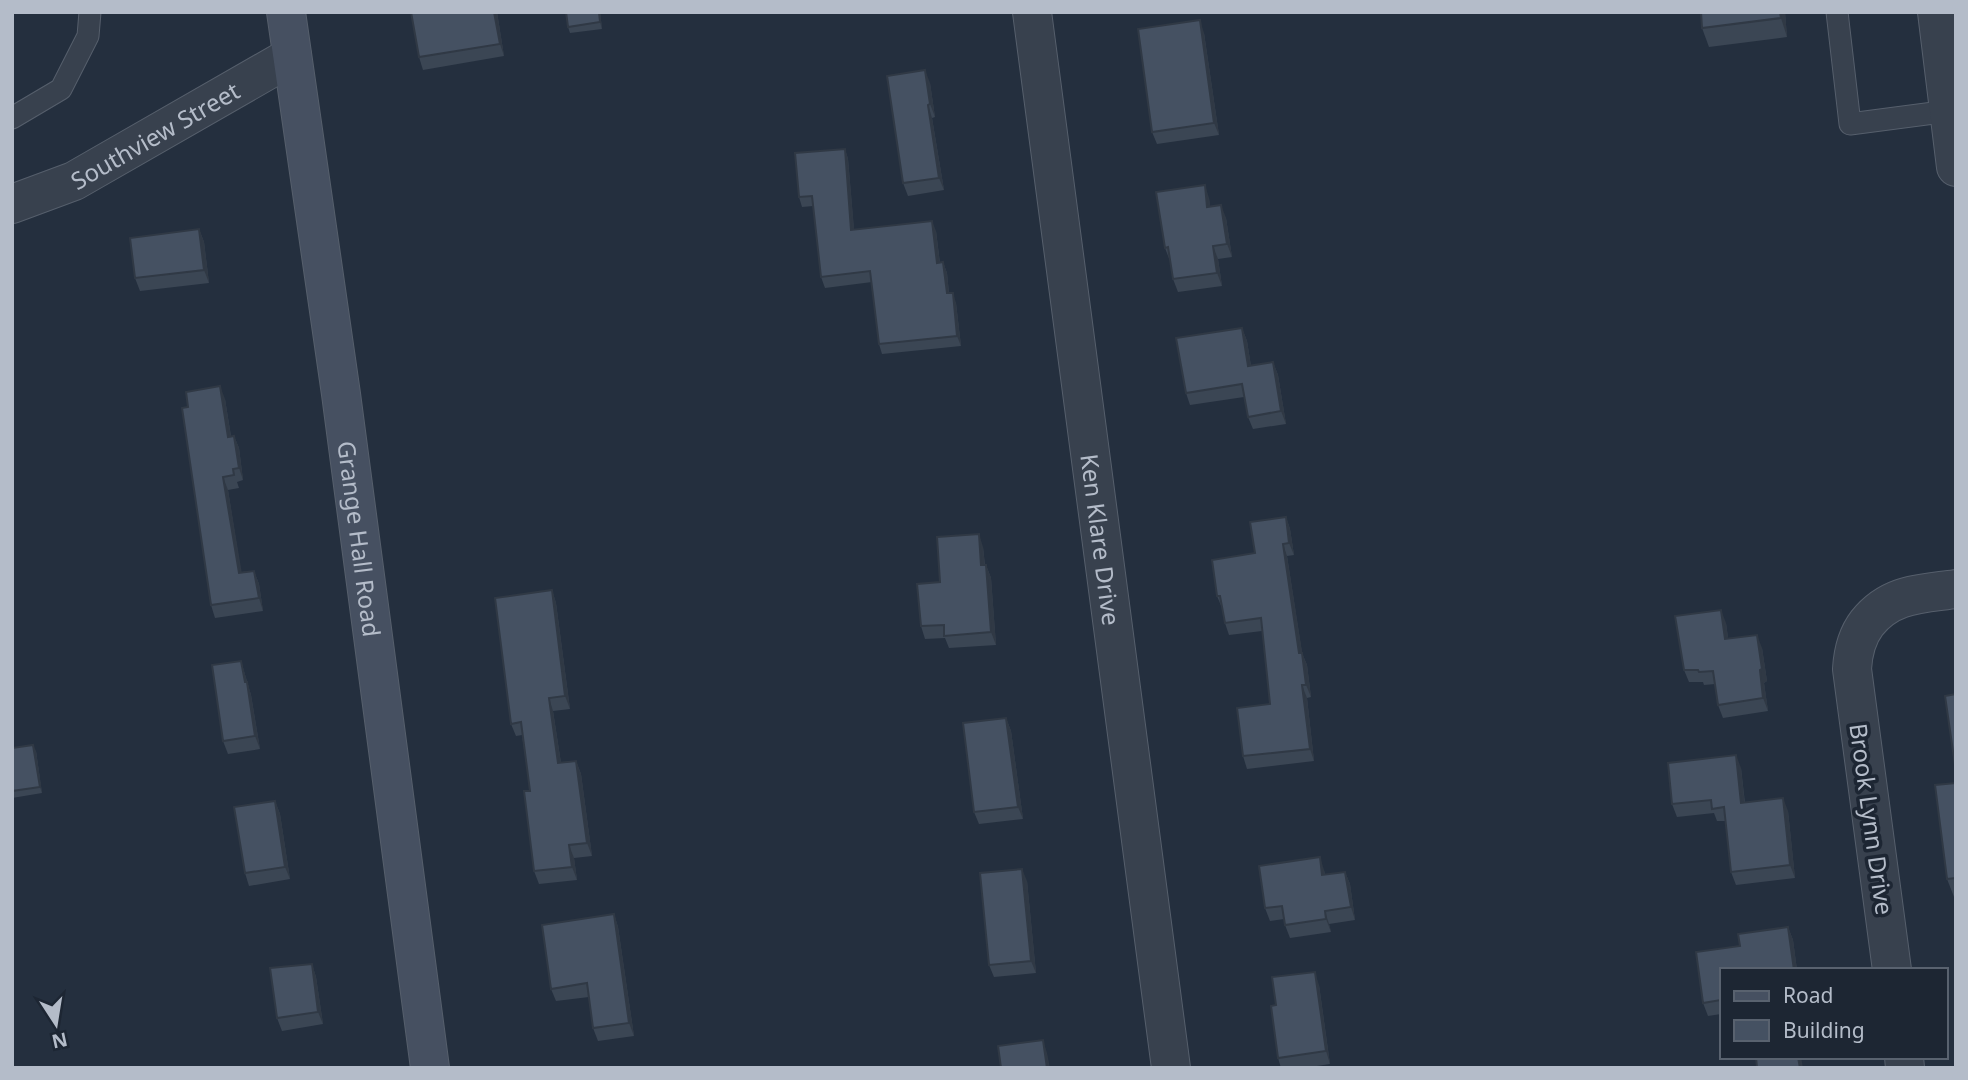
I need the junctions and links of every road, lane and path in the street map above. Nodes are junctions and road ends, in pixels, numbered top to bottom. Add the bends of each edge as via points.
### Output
1 (90, 12) edge
2 (286, 12) edge
3 (1032, 12) edge
4 (1837, 12) edge
5 (1937, 12) edge
6 (292, 56) junction
7 (1949, 111) junction
8 (12, 117) edge
9 (1956, 167) edge
10 (12, 204) edge
11 (1956, 589) edge
12 (1892, 968) edge
13 (430, 1068) edge
14 (1171, 1068) edge

1 - 8 lane via 88,36 61,89
2 - 6 main road, Grange Hall Road
3 - 14 street, Ken Klare Drive
4 - 7 lane via 1850,124
5 - 7 street
6 - 10 street, Southview Street via 74,181
6 - 13 main road, Grange Hall Road
7 - 9 street
11 - 12 street, Brook Lynn Drive via 1892,601 1860,632 1852,657

